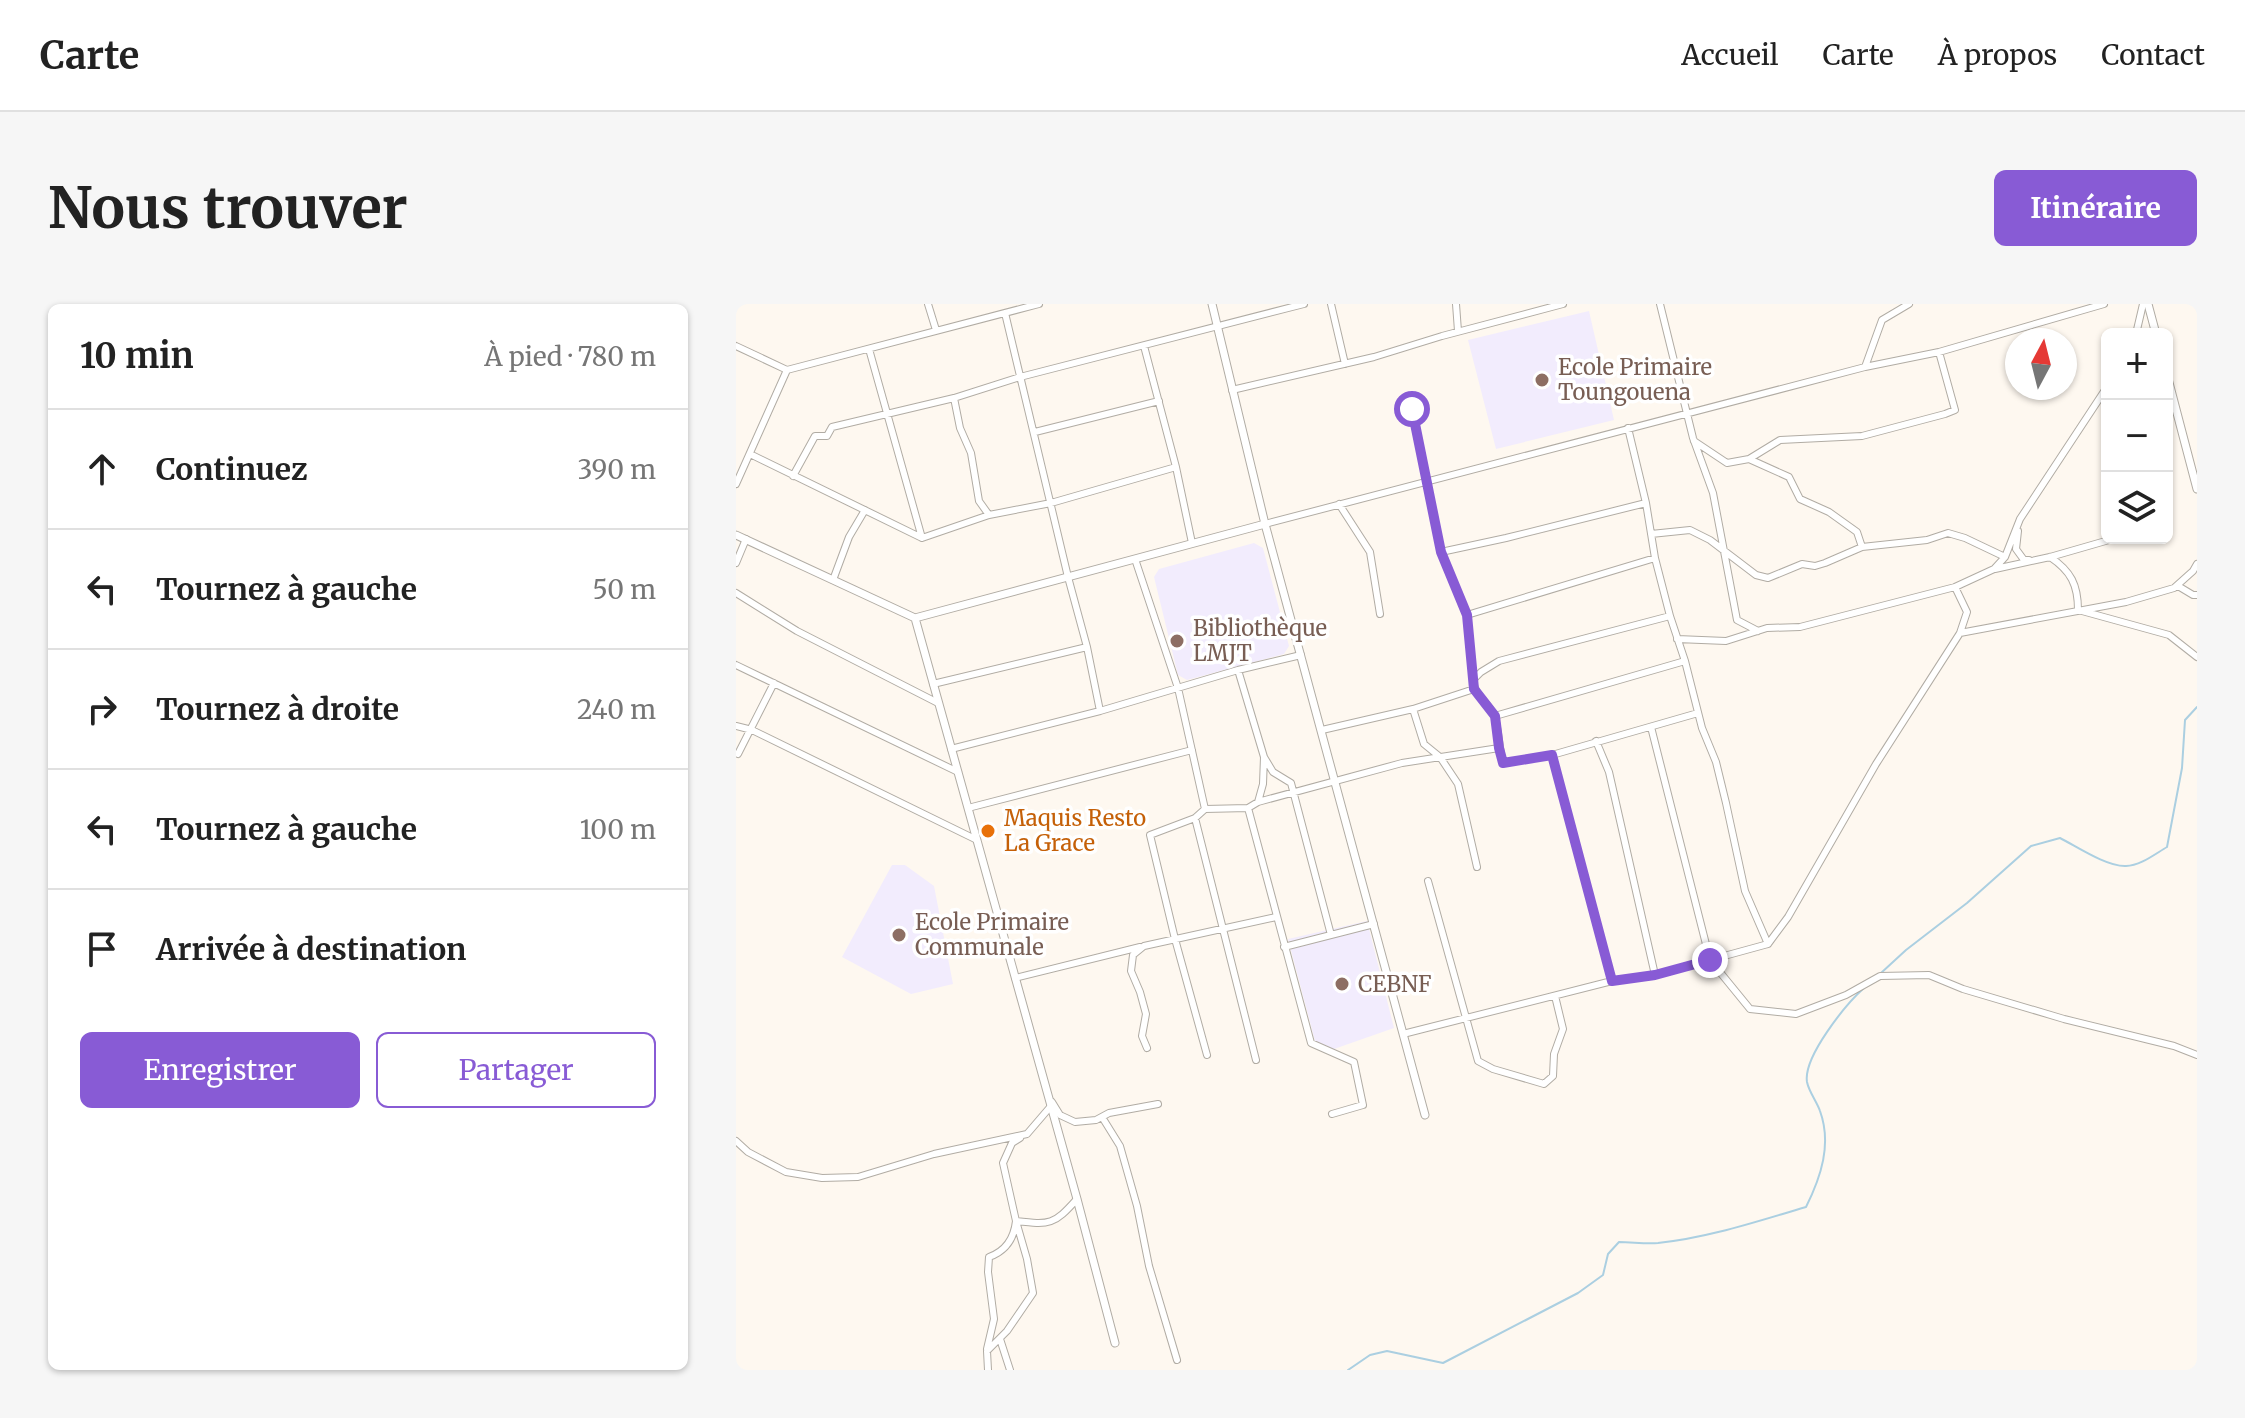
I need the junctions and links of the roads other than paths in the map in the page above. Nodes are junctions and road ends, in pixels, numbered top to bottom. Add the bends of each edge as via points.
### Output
1 (928, 304) edge
2 (1039, 304) edge
3 (1212, 304) edge
4 (1304, 304) edge
5 (1331, 304) edge
6 (1456, 304) edge
7 (1563, 304) edge
8 (1660, 304) edge
9 (1909, 304) edge
10 (2104, 304) edge
11 (2146, 304) edge
12 (1005, 313) junction
13 (1218, 327) junction
14 (2138, 328) edge
15 (2154, 328) edge
16 (936, 330) junction
17 (1458, 331) junction
18 (736, 346) edge
19 (1144, 346) junction
20 (869, 349) junction
21 (1939, 352) junction
22 (1345, 364) junction
23 (1865, 367) junction
24 (787, 370) junction
25 (1020, 377) junction
26 (1232, 390) junction
27 (2101, 396) edge
28 (2173, 397) edge
29 (954, 398) junction
30 (1159, 401) junction
31 (1412, 409) dead end
32 (1686, 413) junction
33 (887, 415) junction
34 (1628, 428) junction
35 (1035, 432) junction
36 (1694, 441) junction
37 (750, 454) junction
38 (1749, 459) junction
39 (1176, 467) junction
40 (793, 476) junction
41 (1426, 481) junction
42 (736, 484) edge
43 (2197, 486) edge
44 (1051, 503) junction
45 (1646, 503) junction
46 (1339, 504) junction
47 (865, 510) junction
48 (989, 515) junction
49 (2020, 519) junction
50 (1265, 524) junction
51 (1651, 534) junction
52 (736, 535) edge
53 (922, 538) junction
54 (746, 539) junction
55 (2101, 542) edge
56 (1192, 543) junction
57 (1862, 547) junction
58 (1441, 552) junction
59 (1724, 552) junction
60 (2005, 557) junction
61 (2050, 557) junction
62 (1655, 558) junction
63 (1135, 559) junction
64 (2032, 560) junction
65 (736, 563) edge
66 (2197, 564) edge
67 (1994, 569) junction
68 (1068, 577) junction
69 (833, 580) junction
70 (2178, 586) junction
71 (1955, 587) junction
72 (736, 593) edge
73 (2197, 595) edge
74 (2078, 610) junction
75 (1380, 614) dead end
76 (1467, 615) junction
77 (1670, 616) junction
78 (915, 618) junction
79 (1758, 631) junction
80 (1960, 633) junction
81 (1677, 639) junction
82 (1087, 647) junction
83 (1301, 655) junction
84 (2197, 657) edge
85 (1685, 661) junction
86 (736, 665) edge
87 (1238, 670) junction
88 (1473, 680) junction
89 (774, 683) junction
90 (933, 684) junction
91 (1178, 688) junction
92 (1474, 689) junction
93 (938, 703) junction
94 (1413, 709) junction
95 (1100, 711) junction
96 (1698, 713) junction
97 (1495, 716) junction
98 (736, 726) edge
99 (1651, 727) junction
100 (752, 730) junction
101 (1322, 730) junction
102 (1596, 741) junction
103 (1499, 748) junction
104 (951, 749) junction
105 (1192, 750) junction
106 (738, 754) dead end
107 (1552, 755) junction
108 (1264, 757) junction
109 (1440, 757) junction
110 (958, 772) junction
111 (1336, 780) junction
112 (1294, 793) junction
113 (1258, 802) junction
114 (968, 808) junction
115 (1248, 808) junction
116 (1205, 809) junction
117 (1195, 818) junction
118 (977, 840) junction
119 (1477, 867) dead end
120 (1428, 881) dead end
121 (1276, 917) junction
122 (1374, 924) junction
123 (1223, 928) junction
124 (1331, 935) junction
125 (1175, 939) junction
126 (1768, 944) junction
127 (1144, 946) junction
128 (1284, 947) junction
129 (1710, 960) junction
130 (1655, 975) junction
131 (1015, 978) junction
132 (1612, 981) junction
133 (1555, 996) junction
134 (1467, 1017) junction
135 (1403, 1034) junction
136 (1147, 1048) dead end
137 (1207, 1055) dead end
138 (2197, 1055) edge
139 (1256, 1060) dead end
140 (1050, 1101) junction
141 (1158, 1104) dead end
142 (1332, 1114) dead end
143 (1425, 1115) dead end
144 (1102, 1117) junction
145 (1027, 1134) junction
146 (736, 1141) edge
147 (1077, 1199) junction
148 (1016, 1221) junction
149 (1000, 1339) junction
150 (1115, 1343) dead end
151 (987, 1351) junction
152 (1177, 1360) dead end
153 (988, 1370) edge
154 (1010, 1370) edge

1 - 16 street
2 - 12 street
3 - 13 street
4 - 13 street
5 - 22 street
6 - 17 street
7 - 17 street
8 - 32 street
9 - 23 street via 1882,320
10 - 21 street
11 - 14 street
11 - 15 street
12 - 16 street
12 - 25 street
13 - 19 street
13 - 26 street
16 - 20 street
17 - 22 street
18 - 24 street
19 - 25 street
19 - 30 street
20 - 24 street
20 - 33 street
21 - 23 street
21 - 38 street via 1955,410 1862,436 1780,440
22 - 26 street
23 - 32 street
24 - 37 street
25 - 29 street
25 - 35 street
26 - 50 street
27 - 49 street
28 - 43 street
29 - 33 street
29 - 48 street via 979,501
30 - 35 street
30 - 39 street
31 - 41 street
32 - 34 street
32 - 36 street
33 - 40 street via 815,436
33 - 53 street
34 - 41 street
34 - 45 street
35 - 44 street
36 - 38 street via 1727,463
36 - 59 street via 1713,493
37 - 40 street
37 - 42 street
38 - 57 street via 1789,477 1800,499 1857,532
39 - 44 street
39 - 56 street
40 - 47 street
41 - 46 street
41 - 58 street
44 - 48 street
44 - 68 street
45 - 51 street
45 - 58 street
46 - 50 street
46 - 75 street via 1370,552
47 - 53 street
47 - 69 street
48 - 53 street
49 - 60 street
49 - 64 street via 2016,549 2024,560
50 - 56 street
50 - 83 street
51 - 59 street via 1690,530
51 - 62 street
52 - 54 street
54 - 65 street
54 - 69 street
55 - 61 street
56 - 63 street
57 - 59 street via 1768,578
57 - 60 street via 1948,533
58 - 76 street
59 - 79 street via 1737,620
60 - 67 street
61 - 64 street
61 - 74 street via 2068,571
62 - 76 street
62 - 77 street
63 - 68 street
63 - 91 street
64 - 67 street
66 - 70 street
67 - 71 street
68 - 78 street
68 - 82 street
69 - 78 street
70 - 73 street
70 - 74 street
71 - 79 street via 1800,627
71 - 80 street via 1967,612
72 - 93 street via 797,631
74 - 80 street
74 - 84 street via 2169,635
76 - 88 street
77 - 81 street
77 - 88 street via 1499,661
78 - 90 street
79 - 81 street via 1726,641
80 - 126 street
81 - 85 street
82 - 90 street
82 - 95 street
83 - 87 street
83 - 101 street
85 - 96 street
85 - 97 street
86 - 89 street
87 - 91 street
87 - 108 street
88 - 92 street
89 - 100 street
89 - 110 street
90 - 93 street
91 - 95 street
91 - 105 street
92 - 94 street
92 - 97 street
93 - 104 street
94 - 101 street
94 - 109 street via 1424,744
95 - 104 street
96 - 99 street
96 - 126 street via 1716,762 1745,891
97 - 103 street
98 - 100 street
99 - 102 street
99 - 129 street
100 - 106 street
100 - 118 street
101 - 111 street
102 - 107 street
102 - 130 street via 1609,772
103 - 107 street via 1503,763
103 - 109 street
104 - 110 street
105 - 114 street
105 - 116 street
107 - 132 street
108 - 112 street via 1273,772 1291,783
108 - 113 street
109 - 111 street
109 - 119 street via 1458,784
110 - 114 street
111 - 112 street
111 - 122 street
112 - 113 street
112 - 124 street
113 - 115 street
114 - 118 street
115 - 116 street
115 - 121 street
116 - 117 street
117 - 123 street
117 - 125 street via 1150,835
118 - 131 street
120 - 134 street
121 - 123 street
121 - 128 street
122 - 124 street
122 - 135 street
123 - 125 street
123 - 139 street
124 - 128 street
125 - 127 street
125 - 137 street
126 - 129 street
127 - 131 street
127 - 136 street via 1133,955 1131,971 1146,1014 1142,1036
128 - 142 street via 1311,1043 1354,1062 1363,1105
129 - 130 street
129 - 138 street via 1750,1009 1796,1014 1880,976 1929,975
130 - 132 street
131 - 140 street
132 - 133 street
133 - 134 street
133 - 134 street via 1563,1029 1553,1076 1544,1084 1478,1061
134 - 135 street
135 - 143 street
140 - 144 street via 1060,1115 1075,1122
140 - 145 street
140 - 147 street
141 - 144 street
144 - 152 street via 1120,1146
145 - 146 street via 858,1177 822,1178 786,1172
145 - 148 street via 1012,1143 1003,1163
147 - 148 street via 1059,1219
147 - 150 street
148 - 149 street via 1033,1293
148 - 151 street via 1007,1246 989,1257 994,1319
149 - 151 street
149 - 154 street
151 - 153 street

